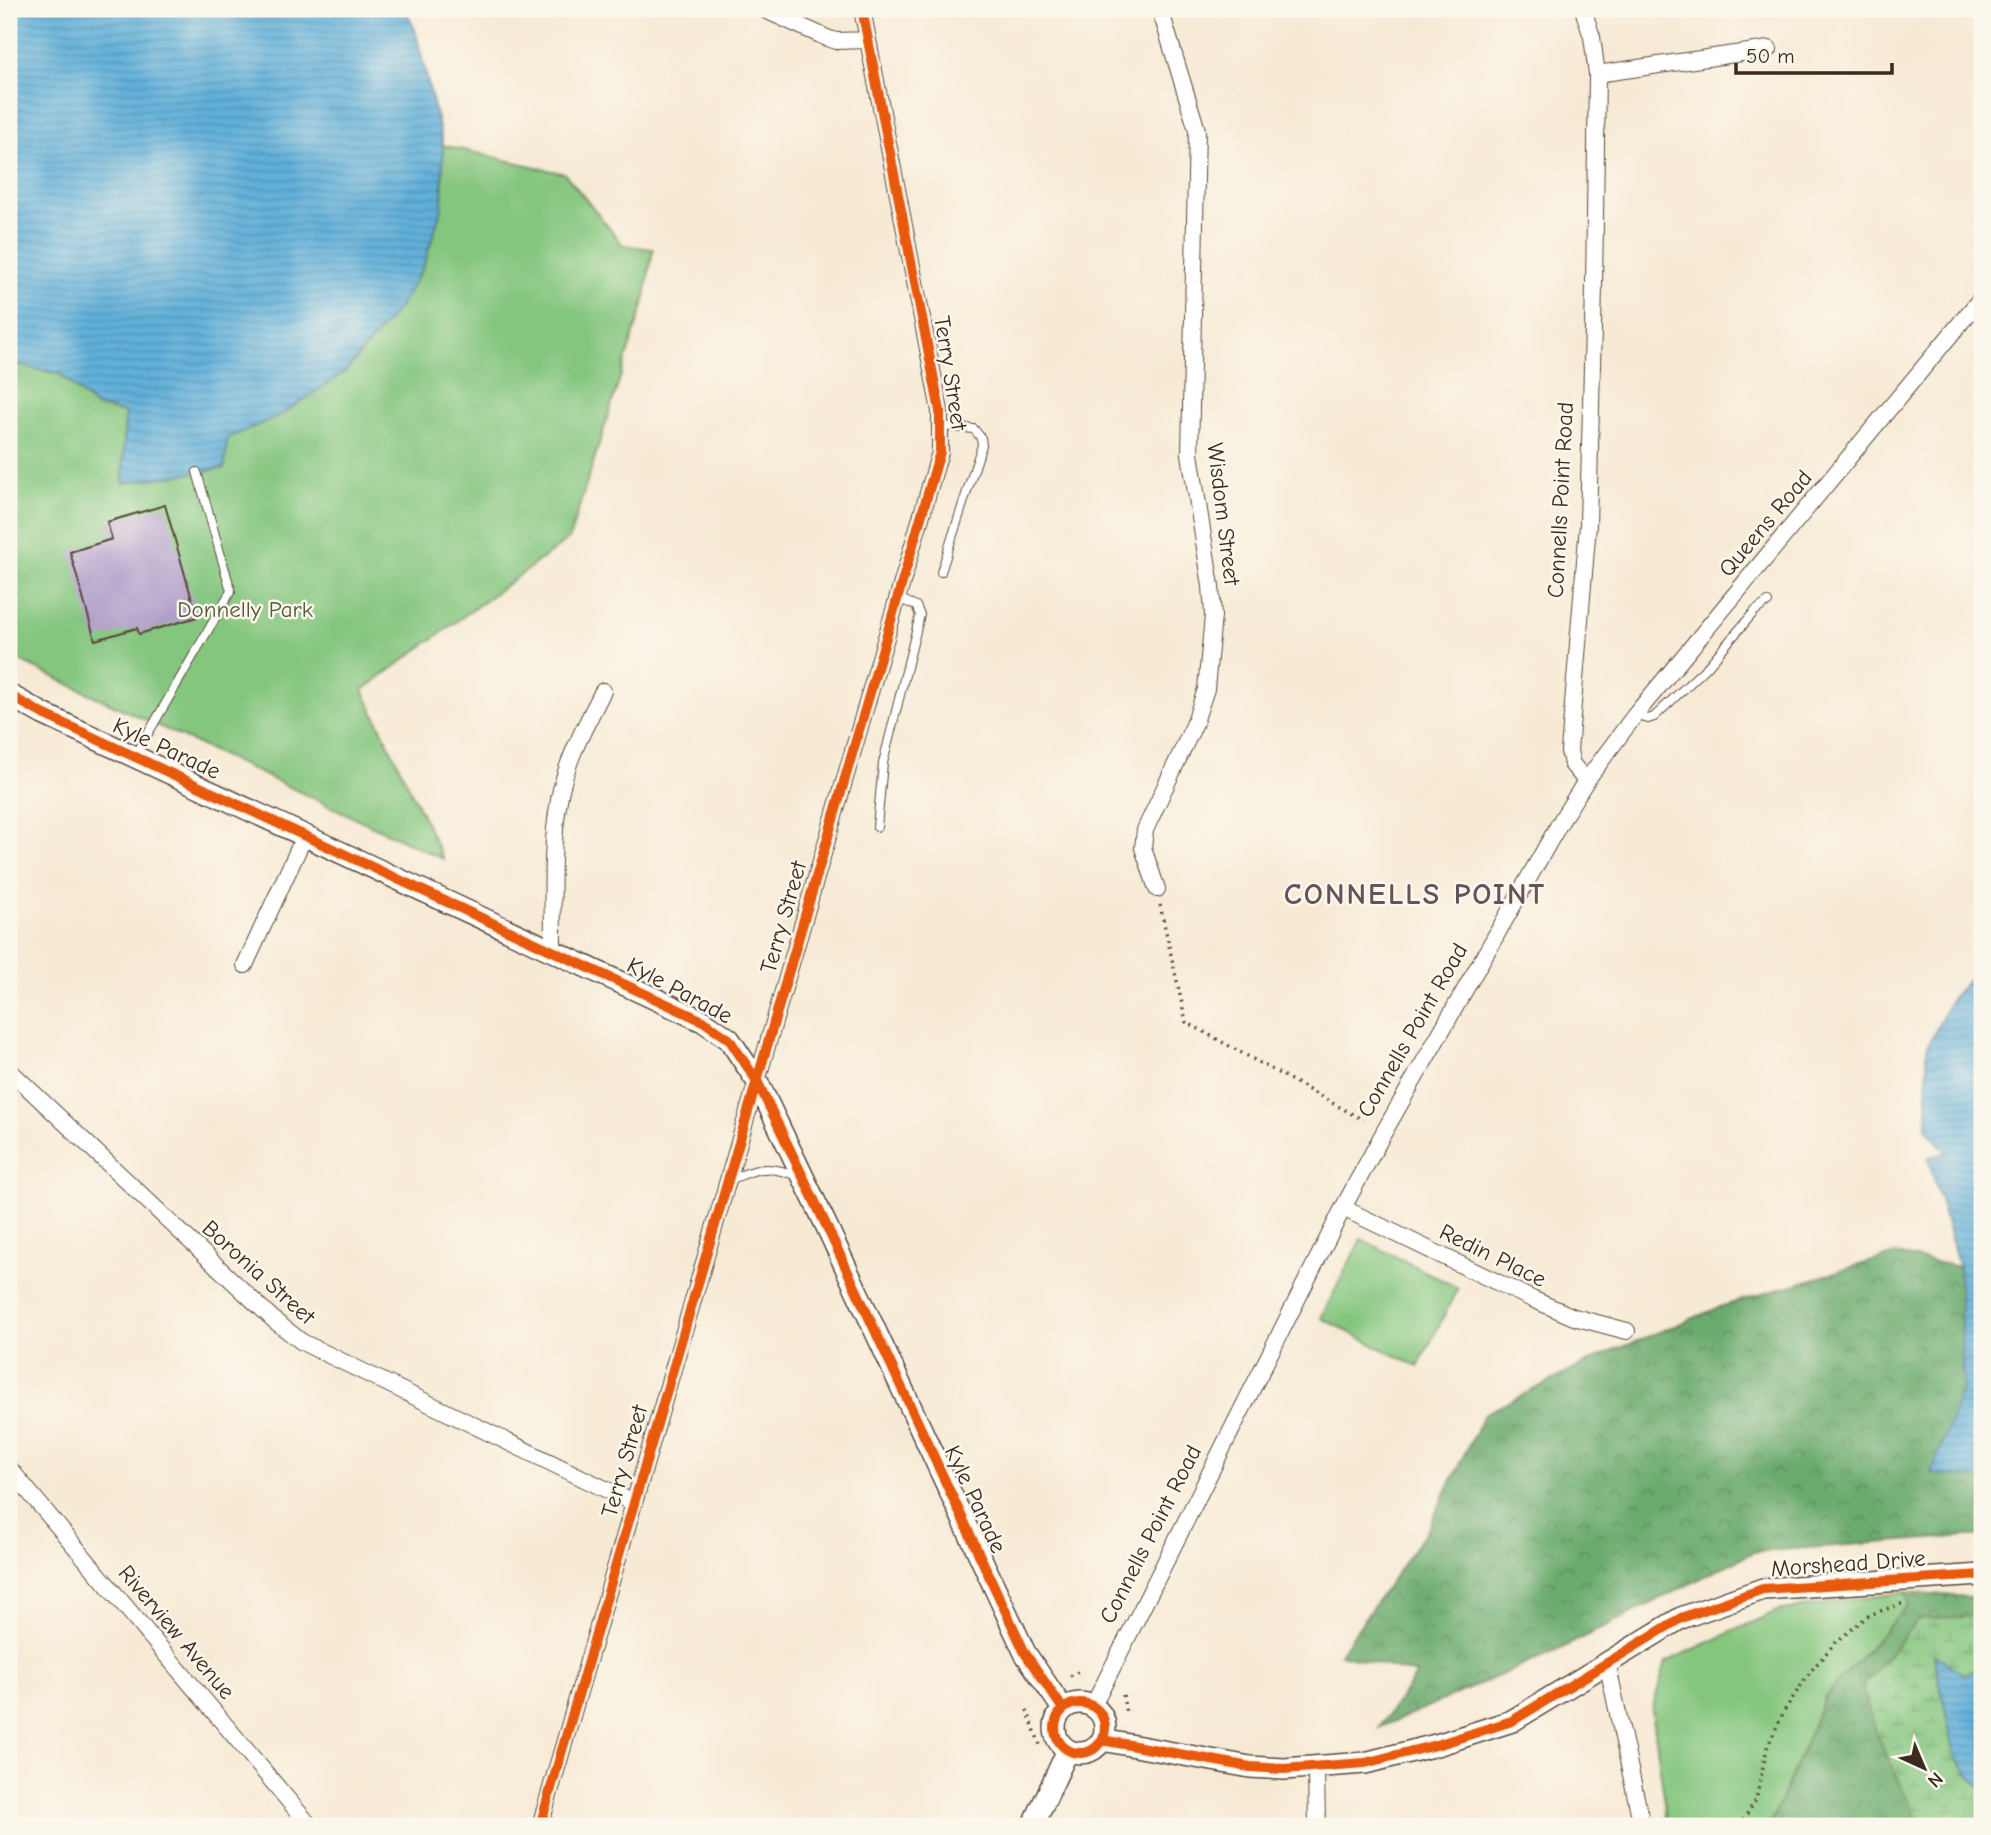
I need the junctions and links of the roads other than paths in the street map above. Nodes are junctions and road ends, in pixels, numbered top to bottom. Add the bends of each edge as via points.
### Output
1 (763, 9) edge
2 (862, 9) edge
3 (1160, 9) edge
4 (1583, 9) edge
5 (867, 40) junction
6 (1769, 49) dead end
7 (1597, 74) junction
8 (1982, 297) edge
9 (941, 426) junction
10 (197, 472) dead end
11 (941, 572) dead end
12 (898, 598) junction
13 (1768, 601) dead end
14 (603, 691) dead end
15 (9, 695) edge
16 (1635, 715) junction
17 (135, 756) junction
18 (1586, 781) junction
19 (877, 827) dead end
20 (304, 837) junction
21 (1157, 889) road end
22 (553, 950) junction
23 (245, 965) dead end
24 (9, 1070) edge
25 (757, 1082) junction
26 (804, 1178) junction
27 (728, 1181) junction
28 (1343, 1208) junction
29 (1627, 1331) dead end
30 (9, 1468) edge
31 (634, 1503) junction
32 (1982, 1575) edge
33 (1607, 1662) junction
34 (1093, 1706) junction
35 (1063, 1709) junction
36 (1102, 1740) junction
37 (1068, 1751) junction
38 (1315, 1767) junction
39 (310, 1826) edge
40 (540, 1826) edge
41 (1033, 1826) edge
42 (1317, 1826) edge
43 (1642, 1826) edge

1 - 5 street via 836,41
2 - 5 street, Terry Street
3 - 21 street, Wisdom Street via 1196,130 1190,454 1213,616 1206,689 1145,830 1143,848
4 - 7 street, Connells Point Road
5 - 9 street, Terry Street
6 - 7 street
7 - 18 street, Connells Point Road via 1588,525 1569,739 1572,764
8 - 16 street, Queens Road
9 - 11 lane via 974,429 982,445
9 - 12 street, Terry Street via 940,452
10 - 17 lane via 231,591
12 - 19 lane via 916,606 920,615 883,763
12 - 25 street, Terry Street
13 - 16 lane via 1659,713 1648,719
14 - 22 street via 580,736 559,797
15 - 17 street, Kyle Parade
16 - 18 street, Queens Road
17 - 20 street, Kyle Parade
18 - 28 street, Connells Point Road
20 - 22 street, Kyle Parade
20 - 23 street
22 - 25 street, Kyle Parade via 717,1029 729,1039
24 - 31 street, Boronia Street via 302,1342
25 - 26 street, Kyle Parade
25 - 27 street, Terry Street
26 - 27 lane via 769,1167
26 - 35 street, Kyle Parade via 1025,1653
27 - 31 street, Terry Street
28 - 29 street, Redin Place via 1532,1300
28 - 34 street, Connells Point Road
30 - 39 street, Riverview Avenue
31 - 40 street, Terry Street
32 - 33 street, Morshead Drive via 1763,1589 1681,1618
33 - 38 street via 1512,1721 1365,1763
33 - 43 street
34 - 35 street via 1077,1703
34 - 36 street via 1105,1725
35 - 37 street via 1055,1731
36 - 37 street via 1091,1751
36 - 38 street via 1250,1767
37 - 41 street
38 - 42 street

